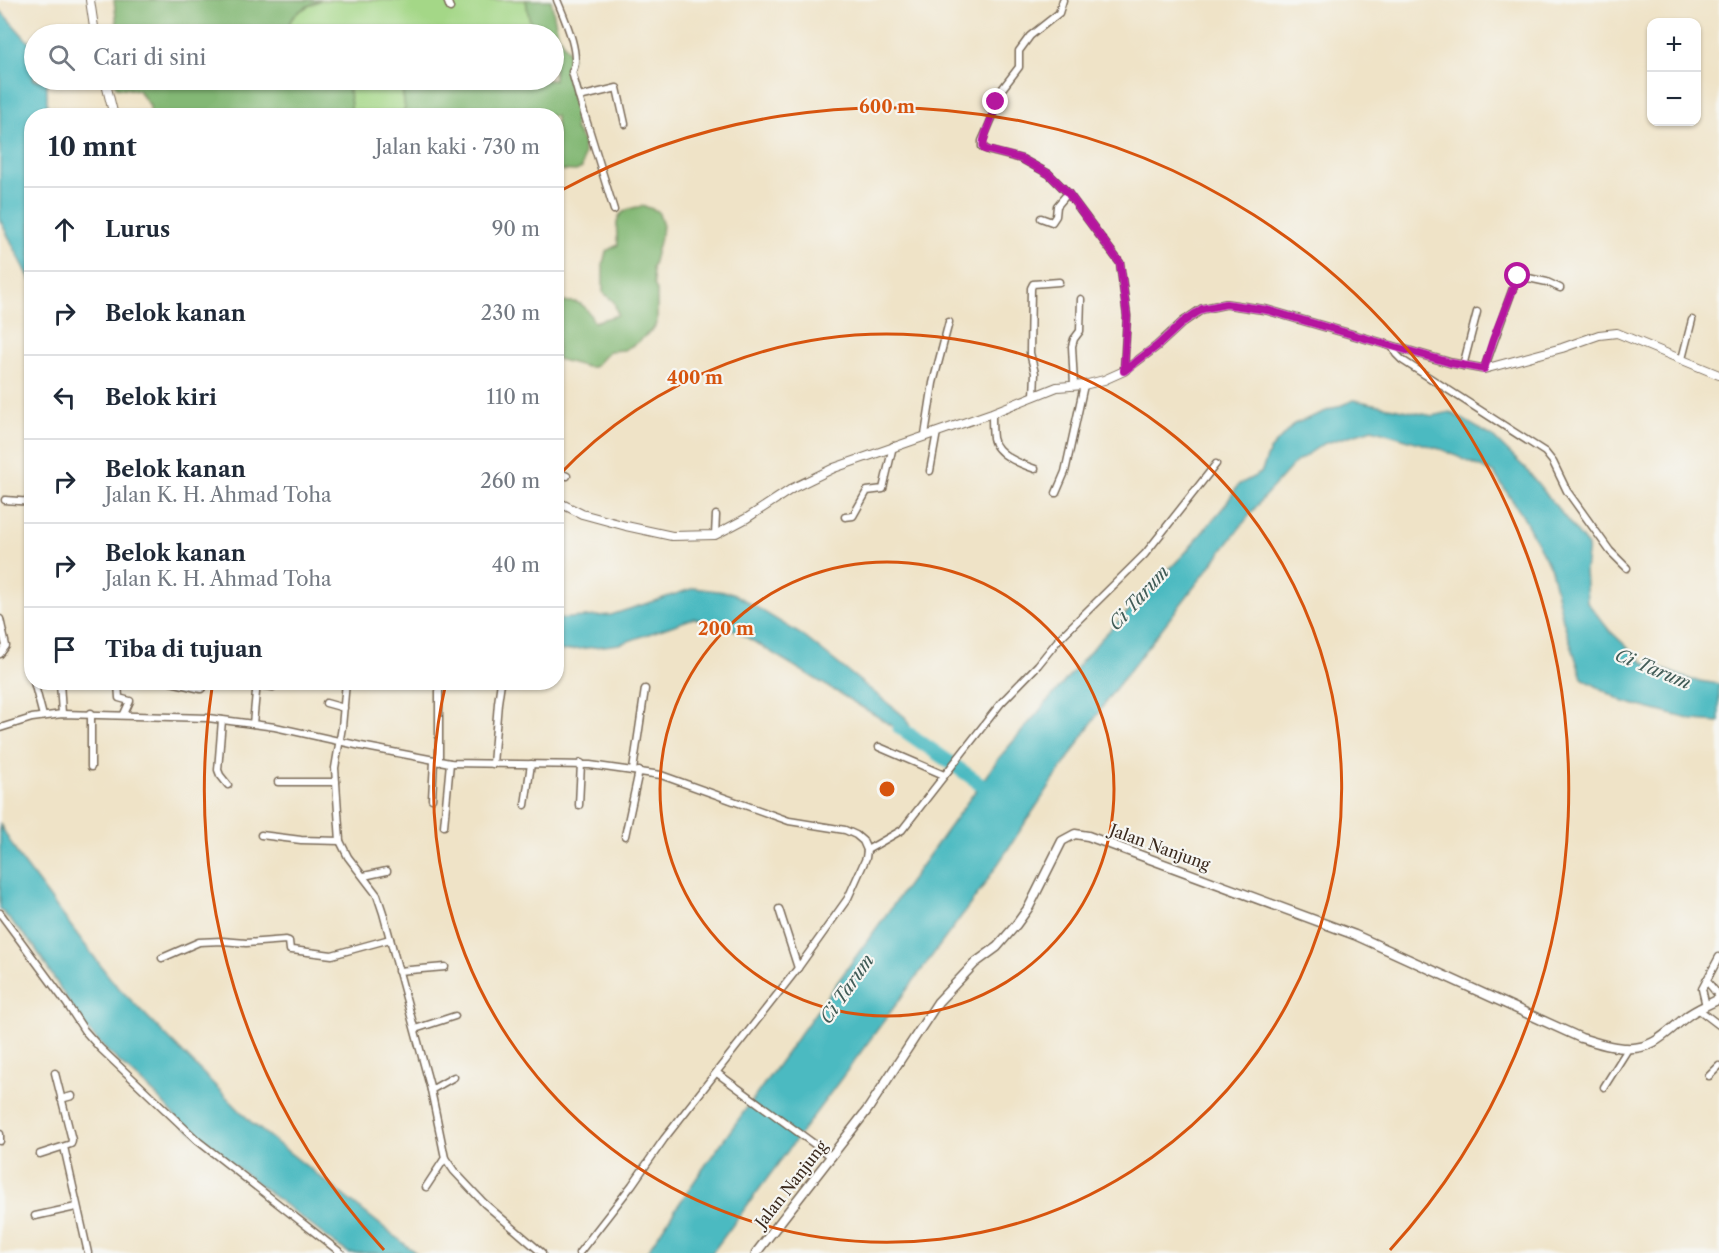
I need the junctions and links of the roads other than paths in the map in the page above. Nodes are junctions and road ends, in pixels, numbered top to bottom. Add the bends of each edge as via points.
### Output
1 (90, 0) edge
2 (447, 0) edge
3 (557, 0) edge
4 (1063, 0) edge
5 (450, 8) dead end
6 (93, 24) edge
7 (108, 90) edge
8 (579, 97) junction
9 (112, 108) edge
10 (625, 124) dead end
11 (1068, 193) junction
12 (614, 210) dead end
13 (1041, 218) dead end
14 (1059, 282) dead end
15 (1560, 288) dead end
16 (1081, 299) dead end
17 (1477, 312) dead end
18 (1692, 320) dead end
19 (949, 322) dead end
20 (1392, 346) junction
21 (1682, 359) junction
22 (1463, 366) junction
23 (1484, 369) junction
24 (1124, 371) junction
25 (1719, 375) edge
26 (1074, 385) junction
27 (1084, 385) junction
28 (1034, 396) junction
29 (992, 413) junction
30 (937, 432) junction
31 (925, 435) junction
32 (893, 446) junction
33 (1216, 464) dead end
34 (1035, 469) dead end
35 (930, 471) dead end
36 (564, 475) edge
37 (567, 476) dead end
38 (1056, 493) dead end
39 (5, 500) dead end
40 (24, 501) edge
41 (564, 505) edge
42 (716, 515) dead end
43 (845, 517) dead end
44 (715, 535) junction
45 (1627, 568) dead end
46 (0, 619) edge
47 (0, 654) edge
48 (645, 689) dead end
49 (36, 690) edge
50 (61, 690) edge
51 (118, 690) edge
52 (256, 690) edge
53 (345, 690) edge
54 (439, 690) edge
55 (500, 690) edge
56 (326, 703) dead end
57 (344, 708) junction
58 (90, 713) junction
59 (63, 714) junction
60 (124, 714) junction
61 (43, 716) junction
62 (222, 720) junction
63 (253, 724) junction
64 (0, 726) edge
65 (339, 741) junction
66 (879, 747) dead end
67 (436, 761) junction
68 (450, 763) junction
69 (581, 763) junction
70 (493, 764) junction
71 (531, 764) junction
72 (91, 767) dead end
73 (636, 771) junction
74 (944, 775) junction
75 (278, 782) dead end
76 (336, 782) junction
77 (228, 785) dead end
78 (432, 799) dead end
79 (525, 804) dead end
80 (579, 805) dead end
81 (444, 826) dead end
82 (261, 835) dead end
83 (625, 836) dead end
84 (340, 841) junction
85 (867, 850) junction
86 (387, 871) dead end
87 (363, 876) junction
88 (779, 909) dead end
89 (0, 913) edge
90 (390, 939) junction
91 (1719, 957) edge
92 (162, 958) dead end
93 (445, 968) dead end
94 (798, 968) junction
95 (398, 971) junction
96 (1706, 980) junction
97 (1719, 998) edge
98 (1702, 1007) junction
99 (455, 1016) dead end
100 (1719, 1025) edge
101 (415, 1029) junction
102 (1629, 1049) junction
103 (1719, 1066) edge
104 (55, 1073) dead end
105 (717, 1073) junction
106 (1709, 1076) dead end
107 (454, 1077) dead end
108 (1604, 1087) dead end
109 (431, 1090) junction
110 (72, 1096) dead end
111 (61, 1099) junction
112 (0, 1134) edge
113 (0, 1141) edge
114 (64, 1146) junction
115 (40, 1154) dead end
116 (832, 1157) junction
117 (445, 1158) junction
118 (426, 1187) dead end
119 (76, 1207) junction
120 (35, 1216) dead end
121 (88, 1253) edge
122 (340, 1253) edge
123 (542, 1253) edge
124 (579, 1253) edge
125 (756, 1253) edge

1 - 6 street
2 - 5 street
3 - 8 street via 576,58 572,72
4 - 11 street via 1059,14 1030,36 1019,51 1019,67 996,97 982,145 1041,168
7 - 9 street
8 - 10 street via 617,88
8 - 12 street
11 - 13 street via 1057,206 1052,222
11 - 24 street via 1122,267 1127,316
14 - 28 street via 1033,284 1031,288
15 - 23 street via 1517,277
16 - 26 street via 1080,331 1072,346
17 - 22 street
18 - 21 street
19 - 31 street
20 - 22 street
20 - 24 street via 1267,310 1226,304 1202,309
20 - 45 street via 1402,360 1545,452 1567,491
21 - 23 street via 1612,333
21 - 25 street
22 - 23 street
24 - 27 street
26 - 27 street
26 - 28 street
27 - 38 street via 1065,472
28 - 29 street
29 - 30 street
29 - 34 street via 997,448
30 - 31 street
30 - 35 street
31 - 32 street
32 - 43 street via 884,489 867,491 853,516
32 - 44 street via 789,490
33 - 74 street via 1145,554 1000,703
36 - 37 street
39 - 40 street
41 - 44 street via 582,514 672,536
42 - 44 street
46 - 47 street via 6,646
48 - 73 street
49 - 61 street
50 - 59 street
51 - 60 street via 119,698 130,701
52 - 63 street
53 - 57 street
54 - 67 street
55 - 70 street
56 - 57 street
57 - 65 street
58 - 59 street
58 - 60 street
58 - 72 street
59 - 61 street
60 - 62 street
61 - 64 street
62 - 63 street
62 - 77 street via 218,770
63 - 65 street
65 - 67 street
65 - 76 street
66 - 74 street
67 - 68 street
67 - 78 street
68 - 70 street
68 - 81 street
69 - 71 street
69 - 73 street
69 - 80 street
70 - 71 street
71 - 79 street
73 - 83 street
73 - 85 street via 676,779 789,821 845,830 856,835
74 - 85 street via 902,830
75 - 76 street
76 - 84 street
82 - 84 street
84 - 87 street
85 - 94 street via 848,898
86 - 87 street
87 - 90 street via 377,895
88 - 94 street
89 - 122 street via 100,1047 198,1141
90 - 92 street via 332,956 290,950 286,940 200,942
90 - 95 street
91 - 96 street
93 - 95 street
94 - 105 street
95 - 101 street
96 - 97 street
96 - 98 street
97 - 98 main road
98 - 100 street
98 - 102 main road via 1652,1044
99 - 101 street
101 - 109 street
102 - 108 street
102 - 116 main road, Jalan Nanjung via 1581,1038 1355,935 1083,834 1067,836 1029,907 1007,937 975,963 938,1002
103 - 106 street
104 - 111 street
105 - 116 street
105 - 124 street
107 - 109 street
109 - 117 street
110 - 111 street
111 - 114 street via 72,1140
112 - 113 street
114 - 115 street
114 - 119 street
116 - 125 main road, Jalan Nanjung
117 - 118 street
117 - 123 street via 484,1203
119 - 120 street
119 - 121 street

